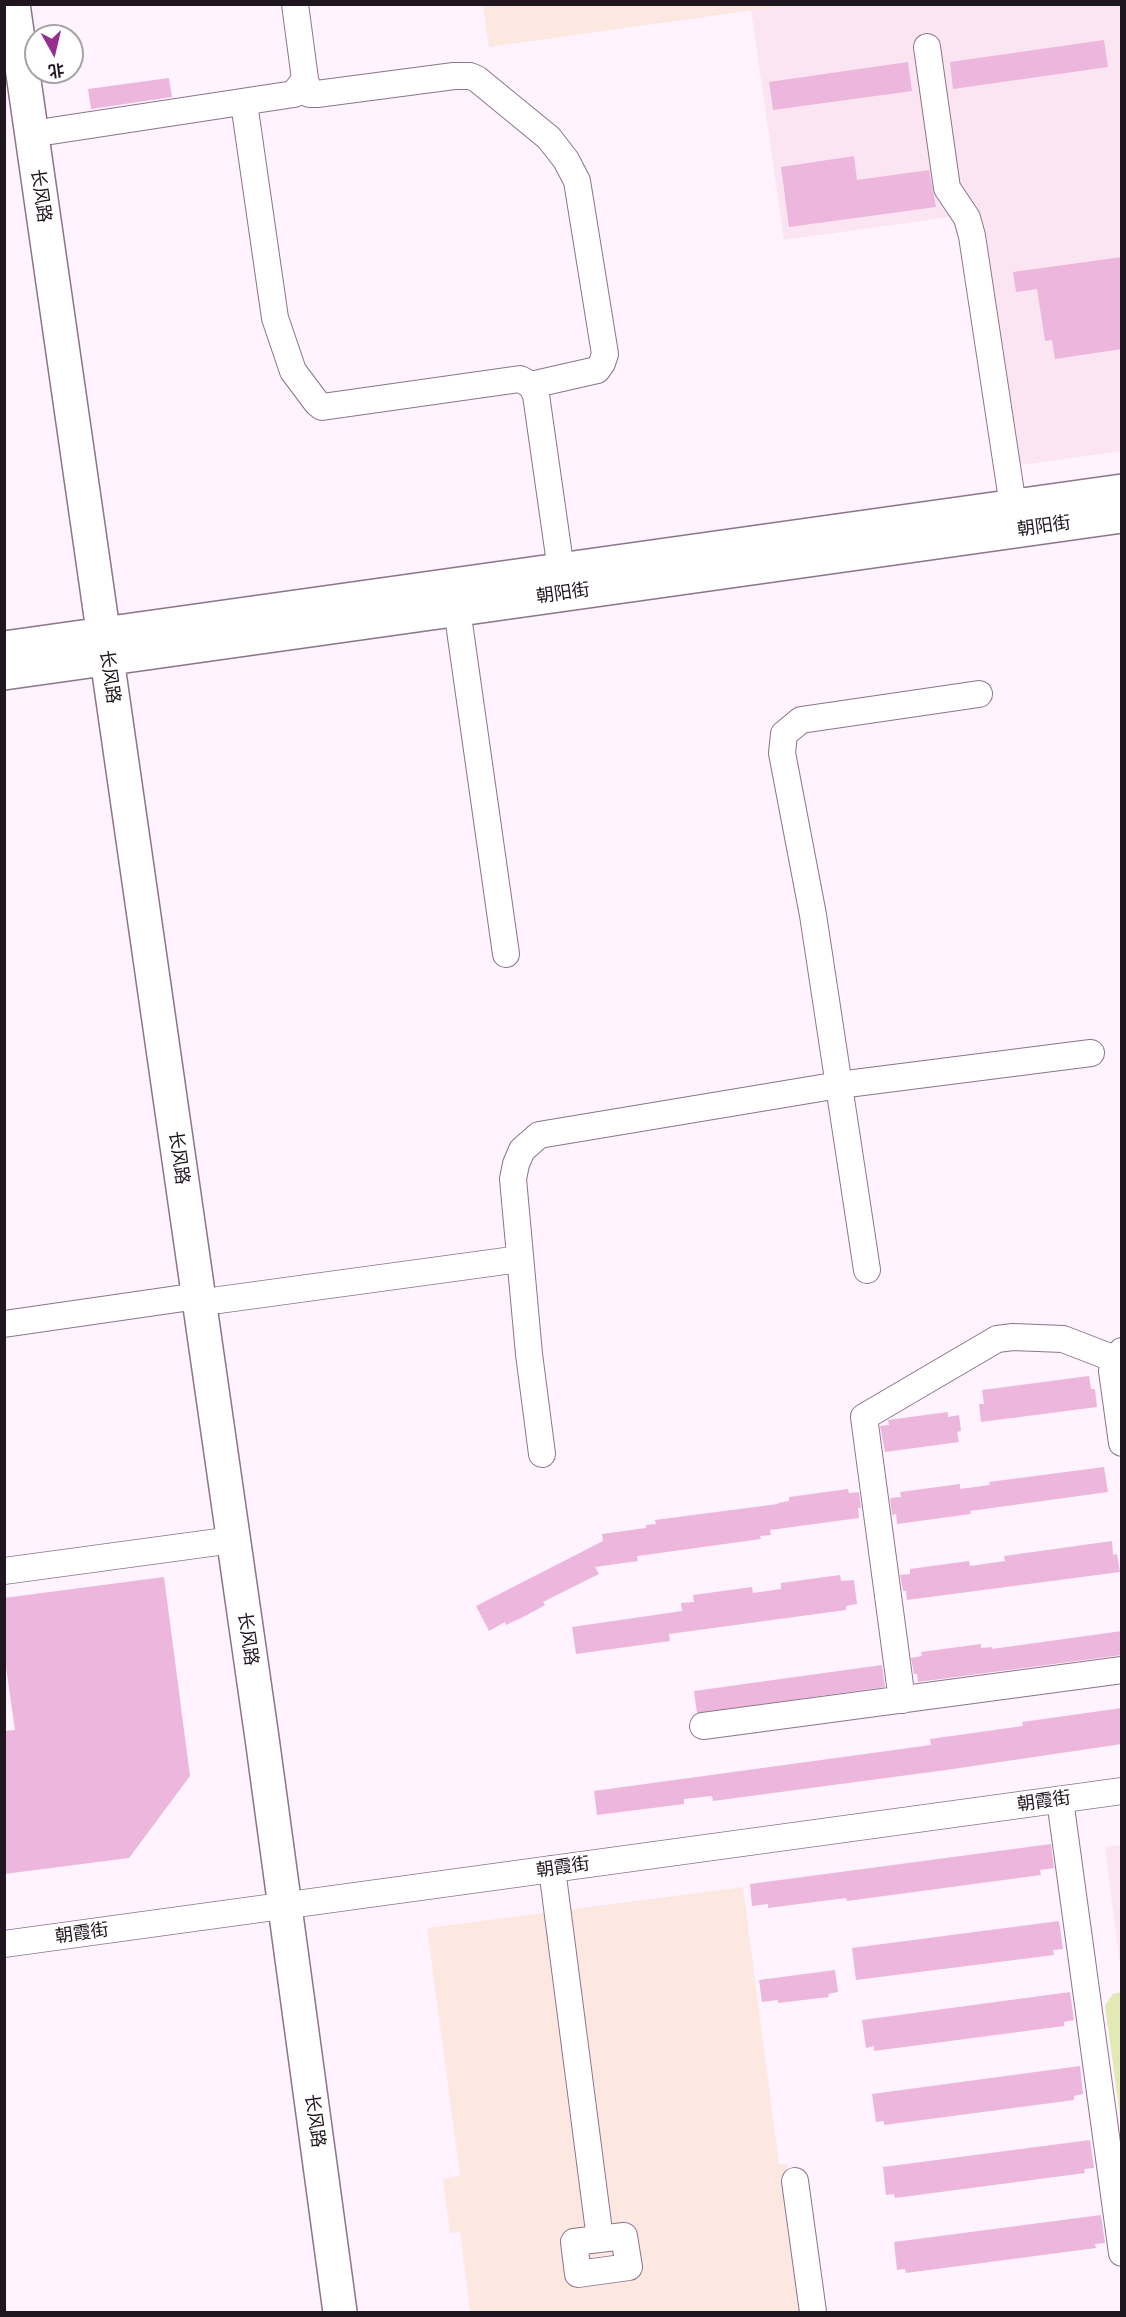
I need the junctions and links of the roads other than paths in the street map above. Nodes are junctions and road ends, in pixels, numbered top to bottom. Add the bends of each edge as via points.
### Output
1 (13, 4) edge
2 (33, 4) edge
3 (295, 4) edge
4 (36, 24) edge
5 (927, 47) dead end
6 (305, 79) junction
7 (44, 84) edge
8 (244, 103) junction
9 (51, 131) junction
10 (531, 385) junction
11 (1122, 491) edge
12 (1013, 506) junction
13 (1122, 516) edge
14 (561, 570) junction
15 (457, 609) junction
16 (115, 645) junction
17 (4, 648) edge
18 (4, 673) edge
19 (979, 694) dead end
20 (506, 954) dead end
21 (1091, 1053) dead end
22 (839, 1085) junction
23 (520, 1259) junction
24 (867, 1270) dead end
25 (208, 1298) junction
26 (4, 1324) edge
27 (1118, 1355) edge
28 (1122, 1443) edge
29 (542, 1454) dead end
30 (233, 1540) junction
31 (4, 1571) edge
32 (1122, 1670) edge
33 (902, 1700) junction
34 (703, 1726) dead end
35 (1122, 1791) edge
36 (1060, 1800) junction
37 (552, 1869) junction
38 (295, 1905) junction
39 (4, 1944) edge
40 (795, 2181) dead end
41 (1117, 2183) edge
42 (600, 2239) dead end
43 (1122, 2253) edge
44 (340, 2313) edge
45 (360, 2313) edge
46 (813, 2313) edge

1 - 16 main road, 长风路
2 - 4 main road
3 - 6 street
5 - 12 street via 947,188 967,218 972,236
6 - 8 street via 294,94
6 - 10 street via 309,94 317,94 470,76 549,138 566,160 577,180 605,354 597,369
7 - 9 main road, 长风路
8 - 9 street
8 - 10 street via 275,318 294,371 317,404 322,407 519,379
9 - 16 main road, 长风路
10 - 14 street via 536,395
11 - 12 main road, 朝阳街
12 - 14 main road, 朝阳街
13 - 15 main road, 朝阳街
14 - 16 main road, 朝阳街
15 - 16 main road, 朝阳街
15 - 20 street
16 - 17 main road, 朝阳街
16 - 18 main road, 朝阳街
16 - 25 main road, 长风路
19 - 22 street via 801,720 784,734 782,753 813,915
21 - 22 street
22 - 23 street via 539,1135 522,1150 513,1179
22 - 24 street
23 - 25 street
23 - 29 street
25 - 26 street
25 - 30 main road, 长风路
25 - 38 main road, 长风路
27 - 28 street via 1112,1371
27 - 33 street via 1063,1339 998,1339 864,1417
30 - 31 street
30 - 38 main road, 长风路
32 - 33 street
33 - 34 street
35 - 36 street, 朝霞街
36 - 37 street, 朝霞街
36 - 41 street
37 - 38 street, 朝霞街
37 - 42 street
38 - 39 street, 朝霞街
38 - 44 main road, 长风路
38 - 45 main road, 长风路
40 - 46 street
41 - 43 street

